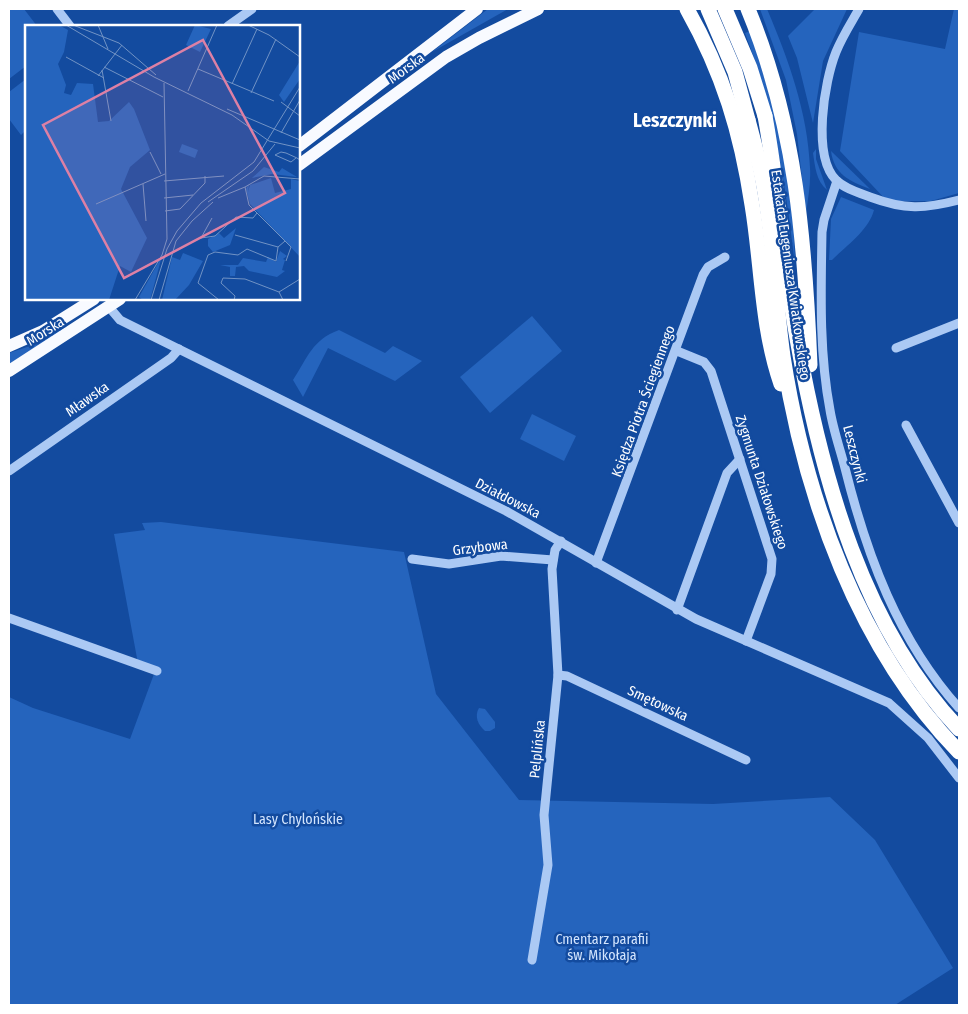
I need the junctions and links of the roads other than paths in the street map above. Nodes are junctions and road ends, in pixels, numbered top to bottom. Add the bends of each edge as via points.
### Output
1 (57, 9) edge
2 (252, 9) edge
3 (477, 9) edge
4 (538, 9) edge
5 (687, 9) edge
6 (708, 9) edge
7 (725, 9) edge
8 (748, 9) edge
9 (859, 9) edge
10 (69, 25) edge
11 (229, 25) edge
12 (755, 26) junction
13 (707, 44) junction
14 (300, 145) edge
15 (300, 164) edge
16 (837, 181) junction
17 (959, 200) edge
18 (725, 257) dead end
19 (92, 300) edge
20 (119, 300) edge
21 (109, 307) junction
22 (959, 323) edge
23 (9, 346) edge
24 (896, 348) dead end
25 (179, 349) junction
26 (677, 351) junction
27 (9, 371) edge
28 (812, 404) junction
29 (906, 425) dead end
30 (800, 440) junction
31 (740, 459) junction
32 (9, 471) edge
33 (959, 523) edge
34 (561, 541) junction
35 (412, 559) dead end
36 (553, 560) junction
37 (596, 563) junction
38 (677, 610) junction
39 (9, 618) edge
40 (746, 640) junction
41 (157, 671) dead end
42 (558, 675) junction
43 (959, 708) edge
44 (959, 729) edge
45 (959, 752) edge
46 (746, 760) dead end
47 (959, 778) edge
48 (532, 960) dead end

1 - 10 street
2 - 11 street
3 - 14 main road, Morska
4 - 15 main road, Morska via 478,38 446,58
5 - 13 highway
6 - 30 highway, Estakada Eugeniusza Kwiatkowskiego, bridge via 735,72 764,187 784,358
7 - 28 highway, Estakada Eugeniusza Kwiatkowskiego, bridge via 750,68 765,116 798,344
8 - 12 highway
9 - 16 street via 840,41 825,100 823,146 826,165
12 - 13 highway
12 - 28 highway via 780,102 796,185 806,264
13 - 30 highway via 720,73 739,135 753,206 771,356
16 - 17 street via 850,189 903,207 926,207
16 - 43 street, Leszczynki via 822,232 823,349 830,410 854,506 876,571 910,640
18 - 26 street, Księdza Piotra Ściegiennego via 708,267 703,275
19 - 23 main road, Morska via 44,331
20 - 21 main road, Morska
21 - 25 street, Działdowska via 120,320
21 - 27 main road, Morska
22 - 24 street
25 - 32 street, Mławska via 171,358
25 - 34 street, Działdowska
26 - 31 street, Zygmunta Działowskiego via 704,362 712,370
26 - 37 street, Księdza Piotra Ściegiennego
28 - 44 highway, Estakada Eugeniusza Kwiatkowskiego via 822,458 841,520 868,586 911,667 937,705
29 - 33 street
30 - 45 highway, Estakada Eugeniusza Kwiatkowskiego via 838,557 872,632 904,688
31 - 38 street via 727,473
31 - 40 street, Zygmunta Działowskiego via 772,567
34 - 36 street, Pelplińska
34 - 37 street, Działdowska
35 - 36 street, Grzybowa via 449,564 501,556
36 - 42 street, Pelplińska
37 - 38 street, Działdowska
38 - 40 street, Działdowska
39 - 41 street
40 - 47 street, Działdowska via 897,709 933,744
42 - 46 street, Smętowska via 567,676
42 - 48 street, Pelplińska via 544,815 548,865

